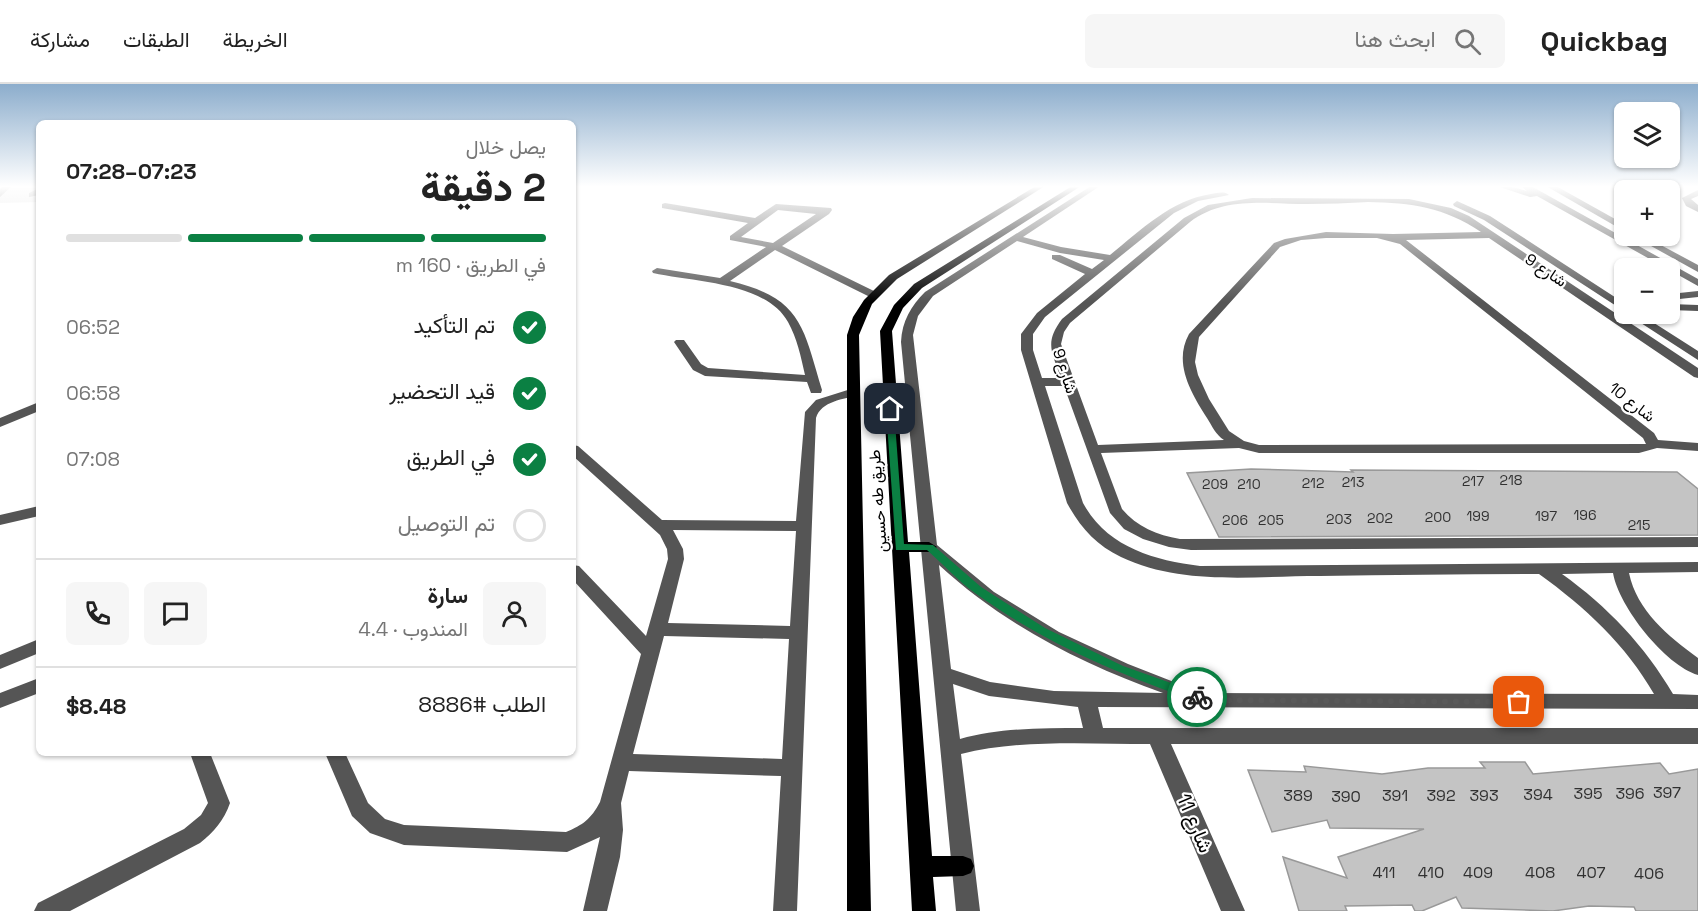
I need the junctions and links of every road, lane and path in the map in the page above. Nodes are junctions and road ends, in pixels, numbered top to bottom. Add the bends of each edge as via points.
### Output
1 (750, 225) edge
2 (808, 225) edge
3 (978, 225) edge
4 (1027, 225) edge
5 (1032, 225) edge
6 (1155, 225) edge
7 (1182, 225) edge
8 (1476, 225) edge
9 (1497, 225) edge
10 (1595, 225) edge
11 (1493, 235) junction
12 (1011, 237) junction
13 (1139, 237) junction
14 (1392, 237) junction
15 (1161, 242) junction
16 (775, 246) junction
17 (1656, 246) edge
18 (1112, 258) junction
19 (956, 262) junction
20 (972, 266) junction
21 (1698, 269) edge
22 (657, 271) dead end
23 (1093, 274) junction
24 (720, 283) junction
25 (1698, 283) edge
26 (1599, 291) junction
27 (1614, 293) edge
28 (872, 294) junction
29 (1698, 294) edge
30 (1680, 296) edge
31 (1614, 301) edge
32 (1680, 307) edge
33 (1698, 308) edge
34 (1648, 324) edge
35 (680, 342) dead end
36 (1698, 356) edge
37 (1698, 374) edge
38 (1037, 382) junction
39 (1067, 382) junction
40 (854, 392) junction
41 (36, 407) edge
42 (0, 423) edge
43 (1239, 444) junction
44 (1653, 444) junction
45 (1698, 447) edge
46 (1093, 449) junction
47 (576, 452) edge
48 (36, 512) edge
49 (0, 520) edge
50 (658, 525) junction
51 (804, 526) junction
52 (1698, 542) edge
53 (1284, 545) junction
54 (899, 547) junction
55 (929, 547) junction
56 (1698, 567) edge
57 (1620, 568) junction
58 (1544, 569) junction
59 (1299, 570) junction
60 (576, 573) edge
61 (658, 629) junction
62 (799, 633) junction
63 (36, 647) edge
64 (651, 653) junction
65 (0, 662) edge
66 (1698, 668) edge
67 (942, 673) junction
68 (36, 686) edge
69 (1086, 700) junction
70 (1208, 700) junction
71 (0, 701) edge
72 (1668, 702) junction
73 (1698, 702) edge
74 (1095, 736) junction
75 (1157, 736) junction
76 (1698, 736) edge
77 (951, 749) junction
78 (201, 756) edge
79 (336, 756) edge
80 (621, 762) junction
81 (792, 768) junction
82 (610, 803) junction
83 (963, 866) junction
84 (921, 867) junction
85 (46, 911) edge
86 (595, 911) edge
87 (785, 911) edge
88 (859, 911) edge
89 (924, 911) edge
90 (968, 911) edge
91 (1233, 911) edge

1 - 16 street via 733,238
2 - 16 street
3 - 28 main road, طريق طه حسين
4 - 12 main road, طريق طه حسين
5 - 12 street
6 - 13 street, شارع 9
7 - 15 street, شارع 9
8 - 11 street, شارع 9
9 - 26 street, شارع 9
10 - 25 street
11 - 14 street
11 - 37 street, شارع 9
12 - 18 street
12 - 19 main road, طريق طه حسين
12 - 20 street
12 - 23 street
13 - 15 street
13 - 18 street, شارع 9
14 - 43 street via 1316,236 1277,245 1198,329 1188,353 1191,374 1224,434
14 - 44 street, شارع 10 via 1649,436
15 - 39 street, شارع 9 via 1061,326 1055,344
16 - 24 street
16 - 28 street
17 - 21 street
18 - 23 street, شارع 9
19 - 20 main road
19 - 54 main road, طريق طه حسين via 918,286 904,300 886,332
20 - 55 street via 921,303 907,334
22 - 24 street
23 - 38 street, شارع 9 via 1030,327 1027,350
24 - 35 street via 767,297 788,312 814,384 705,372
26 - 27 street
26 - 31 street, شارع 9
28 - 40 main road, طريق طه حسين via 856,321 853,335
29 - 30 street
32 - 33 street
34 - 36 street
38 - 39 street
38 - 59 street, شارع 9 via 1079,513 1110,544 1143,560 1180,569
39 - 46 street, شارع 9
40 - 51 street via 824,401 810,413
40 - 88 main road, طريق طه حسين
41 - 42 street
43 - 44 street, شارع 10 via 1259,449 1639,449
43 - 46 street, شارع 10
44 - 45 street
46 - 53 street, شارع 9 via 1115,510 1144,534 1191,546
47 - 50 street
48 - 49 street
50 - 51 street
50 - 61 street via 671,540 676,559
51 - 62 street
52 - 53 street, شارع 9
53 - 59 street
54 - 55 main road
54 - 84 main road, طريق طه حسين
55 - 67 street
55 - 70 street via 977,589 1041,631 1119,669
56 - 57 street, شارع 9
57 - 58 street, شارع 9
57 - 66 street via 1621,580 1635,609 1664,641
58 - 59 street, شارع 9
58 - 72 street via 1620,632 1656,678
60 - 64 street
61 - 62 street
61 - 64 street
62 - 81 street
63 - 65 street
64 - 80 street
67 - 69 street via 989,689
67 - 77 street
68 - 71 street
69 - 70 street
69 - 74 street
70 - 72 street
72 - 73 street
74 - 75 street
74 - 77 street via 1048,736
75 - 76 street
75 - 91 street, شارع 11
77 - 83 street
78 - 85 street via 219,803 203,829
79 - 82 street via 360,809 378,826 404,835 567,842 591,832
80 - 81 street
80 - 82 street
81 - 87 street
82 - 86 street via 613,837
83 - 84 main road
83 - 90 street
84 - 89 main road, طريق طه حسين

